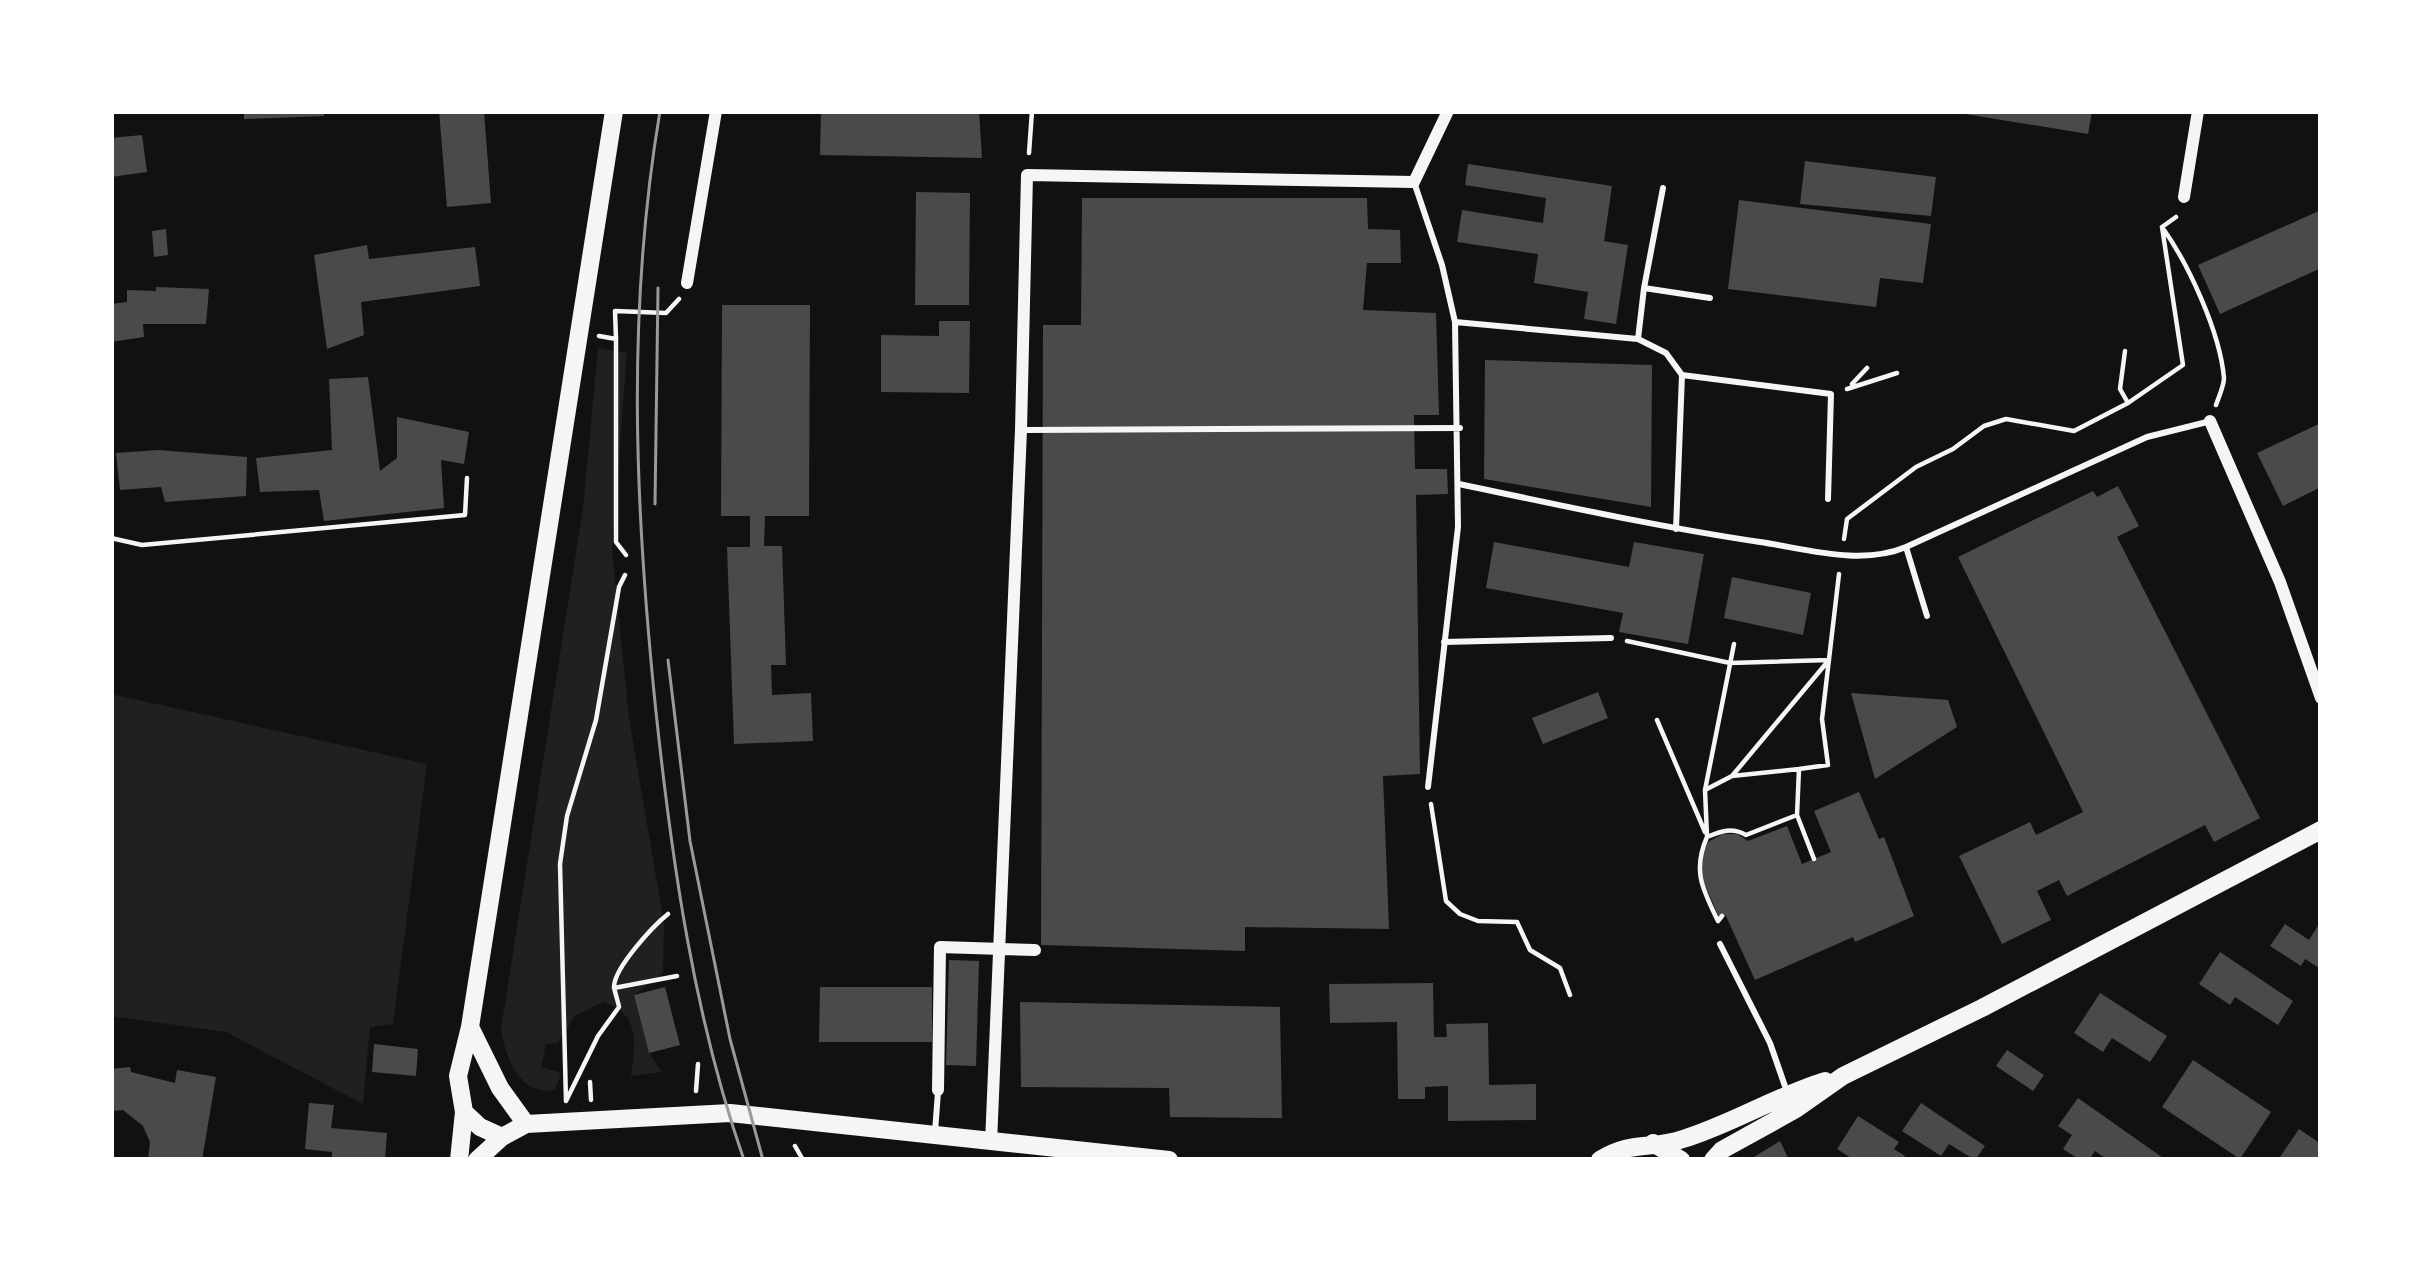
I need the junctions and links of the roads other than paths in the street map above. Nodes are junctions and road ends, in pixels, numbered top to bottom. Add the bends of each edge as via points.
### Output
1 (614, 111) edge
2 (716, 111) edge
3 (1448, 111) edge
4 (2198, 111) edge
5 (1414, 182) junction
6 (1663, 188) dead end
7 (2184, 197) road end
8 (687, 284) road end
9 (1644, 288) junction
10 (1710, 298) dead end
11 (1455, 322) junction
12 (1638, 339) junction
13 (1682, 375) junction
14 (2210, 422) joint
15 (1460, 428) junction
16 (1021, 430) junction
17 (1459, 484) junction
18 (1828, 499) dead end
19 (1676, 530) junction
20 (1906, 547) junction
21 (1927, 616) dead end
22 (1612, 638) road end
23 (1444, 643) junction
24 (2321, 698) edge
25 (1428, 787) road end
26 (2321, 830) edge
27 (1720, 944) dead end
28 (1000, 949) junction
29 (1035, 950) dead end
30 (470, 1027) junction
31 (1843, 1076) junction
32 (938, 1090) joint
33 (1787, 1093) junction
34 (504, 1095) junction
35 (464, 1112) junction
36 (526, 1124) junction
37 (935, 1136) junction
38 (502, 1137) junction
39 (991, 1143) junction
40 (1653, 1143) junction
41 (1603, 1159) edge
42 (459, 1160) edge
43 (477, 1160) edge
44 (1169, 1160) edge
45 (1681, 1160) edge
46 (1713, 1160) edge

1 - 30 main road
2 - 8 street
3 - 5 street
4 - 7 street
5 - 11 lane
5 - 16 street via 1027,175
6 - 9 lane
9 - 10 lane
9 - 12 lane
11 - 12 lane
11 - 15 lane
12 - 13 lane via 1666,353
13 - 18 lane via 1831,394
13 - 19 lane
14 - 20 lane via 2147,437
14 - 24 street
15 - 16 lane
15 - 17 lane
16 - 28 street
17 - 19 lane
17 - 23 lane
19 - 20 lane via 1842,555
20 - 21 lane
22 - 23 lane
23 - 25 lane
26 - 31 main road
27 - 33 lane
28 - 29 street
28 - 32 street via 940,947
28 - 39 street
30 - 34 main road
30 - 35 main road via 458,1076
31 - 33 main road
31 - 46 main road
32 - 37 lane
33 - 40 main road via 1679,1141
34 - 36 main road
34 - 38 main road
35 - 38 main road
35 - 42 main road
36 - 37 main road via 720,1113
36 - 38 main road
37 - 39 main road
38 - 43 main road
39 - 44 main road
40 - 41 main road
40 - 45 main road

